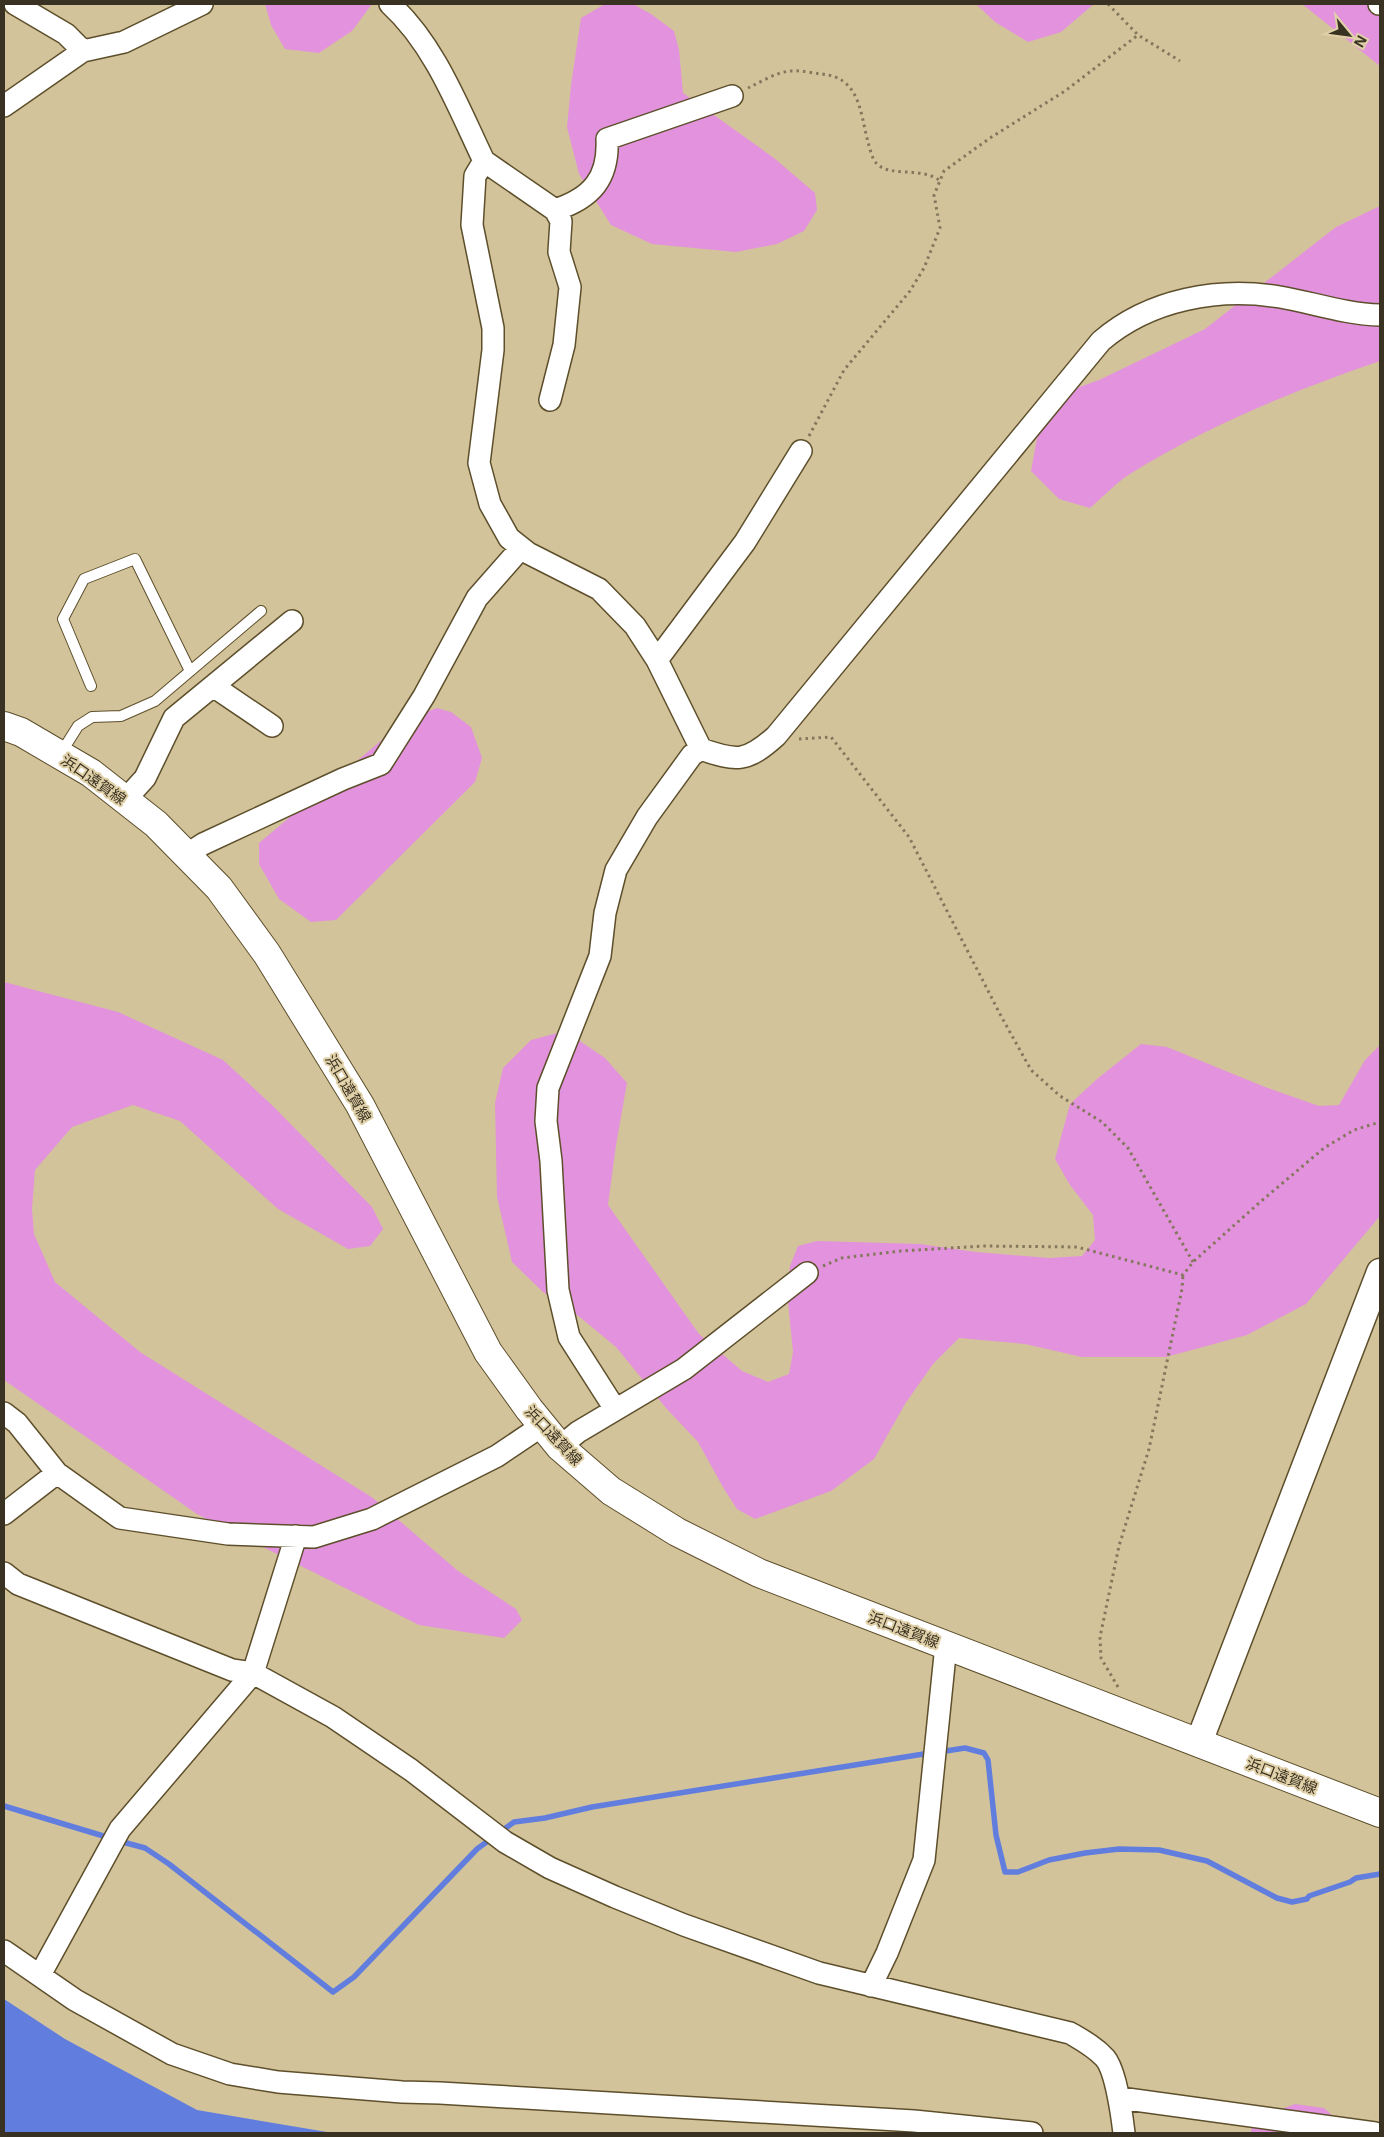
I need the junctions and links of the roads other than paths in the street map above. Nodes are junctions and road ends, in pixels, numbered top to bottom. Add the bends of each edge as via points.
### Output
1 (15, 4) edge
2 (202, 4) edge
3 (390, 4) edge
4 (83, 51) junction
5 (732, 96) road end
6 (4, 106) edge
7 (484, 161) junction
8 (555, 210) junction
9 (1380, 315) edge
10 (550, 400) dead end
11 (801, 451) road end
12 (521, 548) junction
13 (261, 611) dead end
14 (292, 621) dead end
15 (657, 660) junction
16 (190, 671) junction
17 (92, 686) dead end
18 (213, 686) junction
19 (4, 726) edge
20 (272, 726) dead end
21 (701, 749) junction
22 (60, 755) junction
23 (125, 800) junction
24 (186, 855) junction
25 (1380, 1272) edge
26 (807, 1273) road end
27 (615, 1409) junction
28 (4, 1413) edge
29 (543, 1425) junction
30 (560, 1446) junction
31 (57, 1473) junction
32 (4, 1514) edge
33 (296, 1536) junction
34 (4, 1573) edge
35 (946, 1645) junction
36 (253, 1673) junction
37 (1200, 1742) junction
38 (1380, 1813) edge
39 (4, 1951) edge
40 (40, 1975) junction
41 (871, 1986) junction
42 (1120, 2098) junction
43 (1032, 2133) edge
44 (1124, 2133) edge
45 (1375, 2133) edge

1 - 4 street via 66,34
2 - 4 street via 124,42
3 - 7 street via 416,34 441,71
4 - 6 street
5 - 8 street via 607,138 607,153 600,179 586,196
7 - 8 street
7 - 12 street via 475,176 472,225 493,328 493,350 479,463 490,504 509,538
8 - 10 street via 561,221 559,252 570,287 564,345
9 - 21 street via 1356,315 1280,297 1239,292 1175,302 1142,313 1119,326 1101,340 776,736 763,748 743,758 719,756
11 - 15 street via 745,542
12 - 15 street via 600,589 635,626
12 - 24 street via 477,598 424,696 381,764 203,844
13 - 16 lane
14 - 18 street
15 - 21 street
16 - 17 lane via 135,559 84,579 63,619
16 - 22 lane via 156,701 121,716 92,717 78,726
18 - 20 street
18 - 23 street via 174,718 145,778
19 - 22 main road, 浜口遠賀線
21 - 27 street via 692,755 647,817 616,870 605,914 600,956 548,1088 546,1121 552,1161 558,1290 569,1337
22 - 23 main road, 浜口遠賀線 via 91,773
23 - 24 main road, 浜口遠賀線 via 156,824
24 - 29 main road, 浜口遠賀線 via 219,888 267,954 319,1036 360,1105 488,1352
25 - 37 street
26 - 27 street via 684,1369
27 - 30 street
28 - 31 street via 17,1423
29 - 30 main road, 浜口遠賀線
29 - 33 street via 497,1456 372,1519 314,1537
30 - 35 main road, 浜口遠賀線 via 611,1491 685,1536 759,1574
31 - 32 street
31 - 33 street via 120,1518 228,1534
33 - 36 street
34 - 36 street via 18,1584 232,1670
35 - 37 main road, 浜口遠賀線
35 - 41 street via 924,1860
36 - 40 street via 120,1829
36 - 41 street via 333,1717 412,1770 505,1842 550,1868 684,1925 819,1973
37 - 38 main road, 浜口遠賀線
39 - 40 street
40 - 43 street via 75,2000 172,2054 230,2074 278,2082 914,2121
41 - 42 street via 1070,2033 1092,2045 1107,2059
42 - 44 street
42 - 45 street

